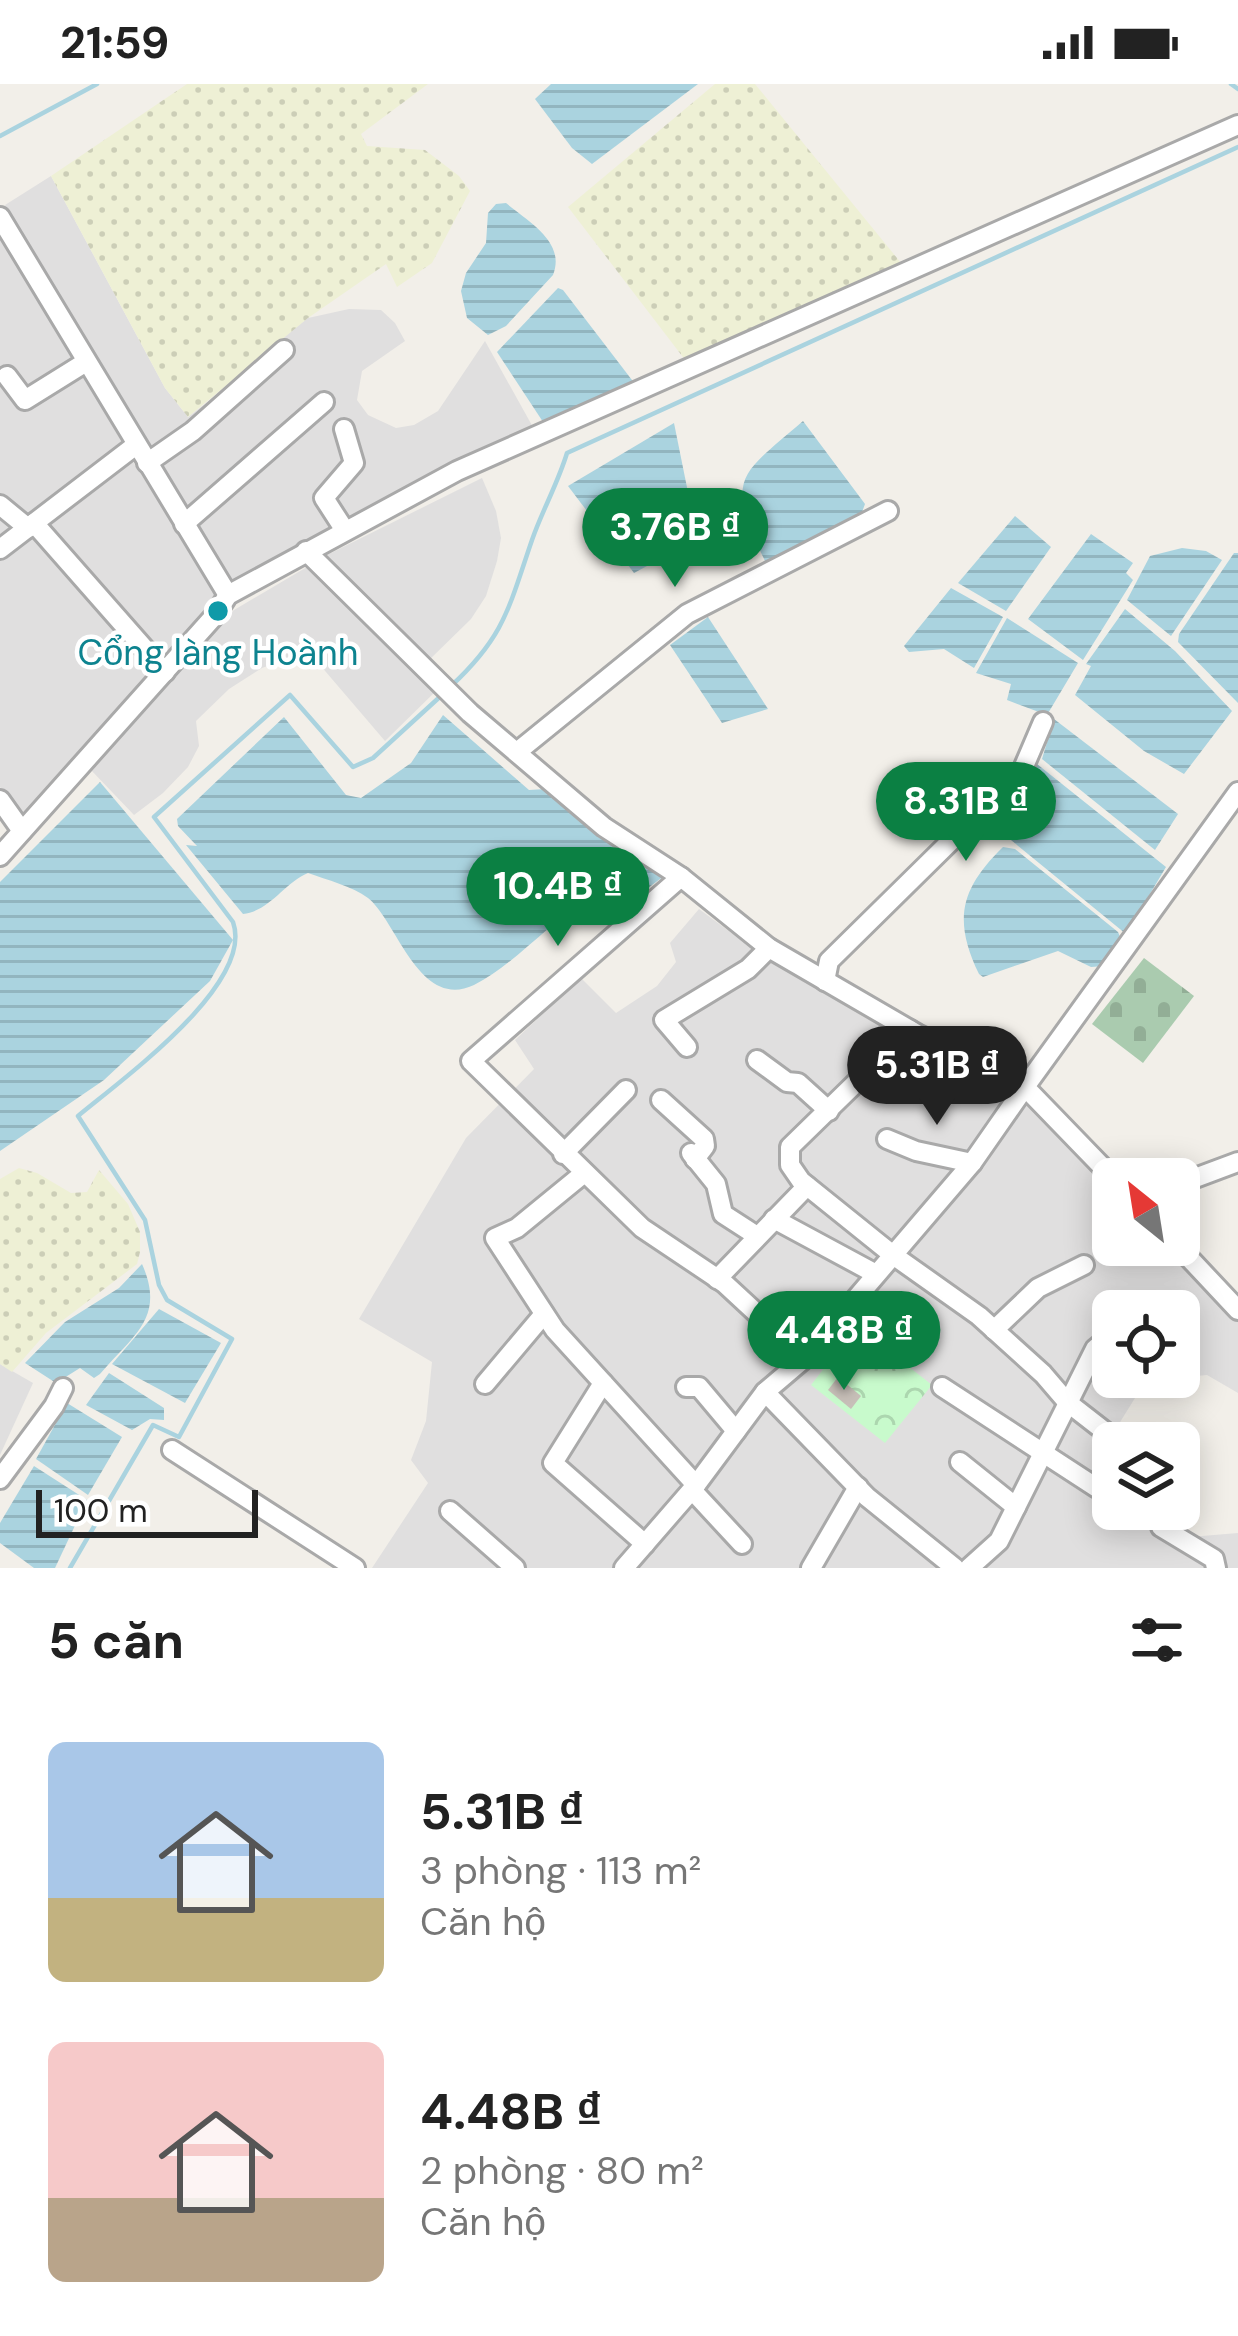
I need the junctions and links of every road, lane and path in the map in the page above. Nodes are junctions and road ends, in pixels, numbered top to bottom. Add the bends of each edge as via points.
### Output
1 (1238, 125) edge
2 (0, 217) edge
3 (17, 247) junction
4 (0, 260) edge
5 (284, 350) dead end
6 (86, 362) junction
7 (7, 376) dead end
8 (324, 402) dead end
9 (344, 429) dead end
10 (136, 445) junction
11 (148, 463) junction
12 (0, 505) edge
13 (888, 511) dead end
14 (184, 524) junction
15 (31, 526) junction
16 (344, 530) junction
17 (0, 549) edge
18 (306, 550) junction
19 (221, 606) junction
20 (165, 672) junction
21 (1043, 722) dead end
22 (517, 752) junction
23 (1238, 792) edge
24 (0, 800) edge
25 (22, 831) junction
26 (0, 856) edge
27 (681, 877) junction
28 (769, 948) junction
29 (825, 981) junction
30 (910, 1030) junction
31 (687, 1046) dead end
32 (757, 1060) dead end
33 (1024, 1088) junction
34 (626, 1090) dead end
35 (661, 1100) dead end
36 (829, 1111) junction
37 (887, 1139) dead end
38 (563, 1154) junction
39 (1093, 1158) edge
40 (1238, 1162) edge
41 (972, 1163) junction
42 (583, 1174) junction
43 (1200, 1176) edge
44 (807, 1186) junction
45 (774, 1219) junction
46 (758, 1236) junction
47 (893, 1255) junction
48 (1084, 1265) dead end
49 (1197, 1266) edge
50 (876, 1274) junction
51 (717, 1279) junction
52 (1238, 1310) edge
53 (544, 1314) junction
54 (994, 1330) junction
55 (1092, 1354) edge
56 (805, 1358) junction
57 (603, 1383) junction
58 (485, 1384) dead end
59 (686, 1387) dead end
60 (942, 1387) dead end
61 (62, 1388) dead end
62 (765, 1392) junction
63 (1067, 1402) junction
64 (1093, 1422) edge
65 (736, 1430) junction
66 (172, 1450) dead end
67 (1041, 1454) junction
68 (960, 1462) dead end
69 (0, 1479) edge
70 (1092, 1485) edge
71 (858, 1487) junction
72 (694, 1488) junction
73 (1016, 1507) junction
74 (450, 1510) dead end
75 (1166, 1530) edge
76 (645, 1544) junction
77 (742, 1544) dead end
78 (355, 1568) edge
79 (515, 1568) edge
80 (624, 1568) edge
81 (812, 1568) edge
82 (955, 1568) edge
83 (969, 1568) edge
84 (1216, 1568) edge

1 - 16 street via 457,471
2 - 3 street
3 - 4 street
3 - 6 street
5 - 11 street
6 - 7 street via 26,400
6 - 10 street
8 - 14 street
9 - 16 street via 354,463 324,498
10 - 11 street
10 - 15 street
11 - 14 street
12 - 15 street
13 - 22 street via 687,614
14 - 19 street
15 - 17 street
15 - 20 street
16 - 18 street
18 - 19 street
18 - 22 street
19 - 20 street
20 - 25 street
21 - 29 street via 1022,771 829,962
22 - 27 street via 604,827
23 - 33 street
24 - 25 street
25 - 26 street
27 - 28 street
27 - 38 street via 472,1061
28 - 29 street
28 - 31 street via 748,970 664,1020
29 - 30 street
30 - 33 street
30 - 36 street
32 - 36 street
33 - 39 street
33 - 41 street
34 - 38 street
35 - 46 street via 704,1139 693,1156 716,1184 723,1214
36 - 44 street via 790,1147 790,1165
37 - 41 street
38 - 42 street
40 - 43 street
41 - 47 street
42 - 51 street via 642,1228
42 - 53 street via 495,1238
44 - 45 street
44 - 47 street
45 - 46 street
45 - 50 street
46 - 51 street
47 - 50 street
47 - 54 street
48 - 54 street via 1038,1288
49 - 52 street
50 - 56 street
51 - 56 street
53 - 57 street
53 - 58 street
54 - 63 street
55 - 63 street
56 - 62 street
57 - 72 street
57 - 76 street via 553,1463
59 - 65 street via 700,1387
60 - 67 street
61 - 69 street
62 - 65 street
62 - 71 street
63 - 64 street
63 - 67 street
65 - 72 street
66 - 78 street
67 - 70 street
67 - 73 street
68 - 73 street
71 - 81 street
71 - 82 street
72 - 76 street
72 - 77 street
73 - 83 street via 999,1541
74 - 79 street
75 - 84 street
76 - 80 street

